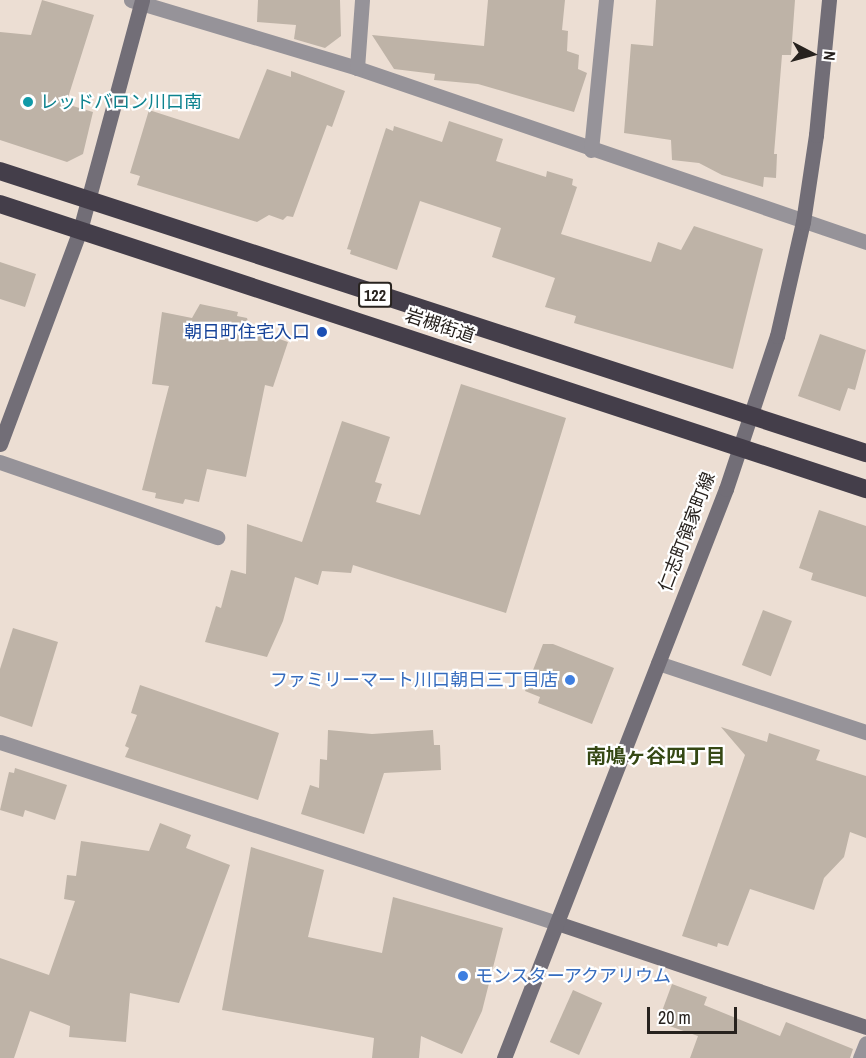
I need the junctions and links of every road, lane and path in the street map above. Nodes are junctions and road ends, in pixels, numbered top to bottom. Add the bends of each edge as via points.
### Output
1 (362, 0) edge
2 (606, 0) edge
3 (829, 0) edge
4 (138, 1) edge
5 (357, 68) junction
6 (591, 150) junction
7 (0, 171) edge
8 (88, 199) junction
9 (0, 204) edge
10 (803, 222) junction
11 (80, 230) junction
12 (866, 242) edge
13 (751, 415) junction
14 (0, 444) edge
15 (740, 447) junction
16 (866, 453) edge
17 (0, 462) edge
18 (866, 489) edge
19 (217, 537) dead end
20 (658, 663) junction
21 (866, 732) edge
22 (0, 742) edge
23 (556, 923) junction
24 (866, 1027) edge
25 (866, 1043) edge
26 (504, 1058) edge
27 (860, 1058) edge

1 - 5 street
2 - 6 street
3 - 10 street, 仁志町領家町線
4 - 5 street
4 - 8 street
5 - 6 street
6 - 10 street
7 - 8 highway, 岩槻街道 / 122
8 - 11 street
8 - 13 highway, 岩槻街道 / 122
9 - 11 highway, 岩槻街道 / 122
10 - 12 street
10 - 13 street, 仁志町領家町線 via 790,291
11 - 14 street
11 - 15 highway, 岩槻街道 / 122
13 - 15 street, 仁志町領家町線
13 - 16 highway, 岩槻街道 / 122
15 - 18 highway, 岩槻街道 / 122
15 - 20 street, 仁志町領家町線
17 - 19 street
20 - 21 street
20 - 23 street, 仁志町領家町線
22 - 23 street
23 - 24 street
23 - 26 street, 仁志町領家町線
25 - 27 street

